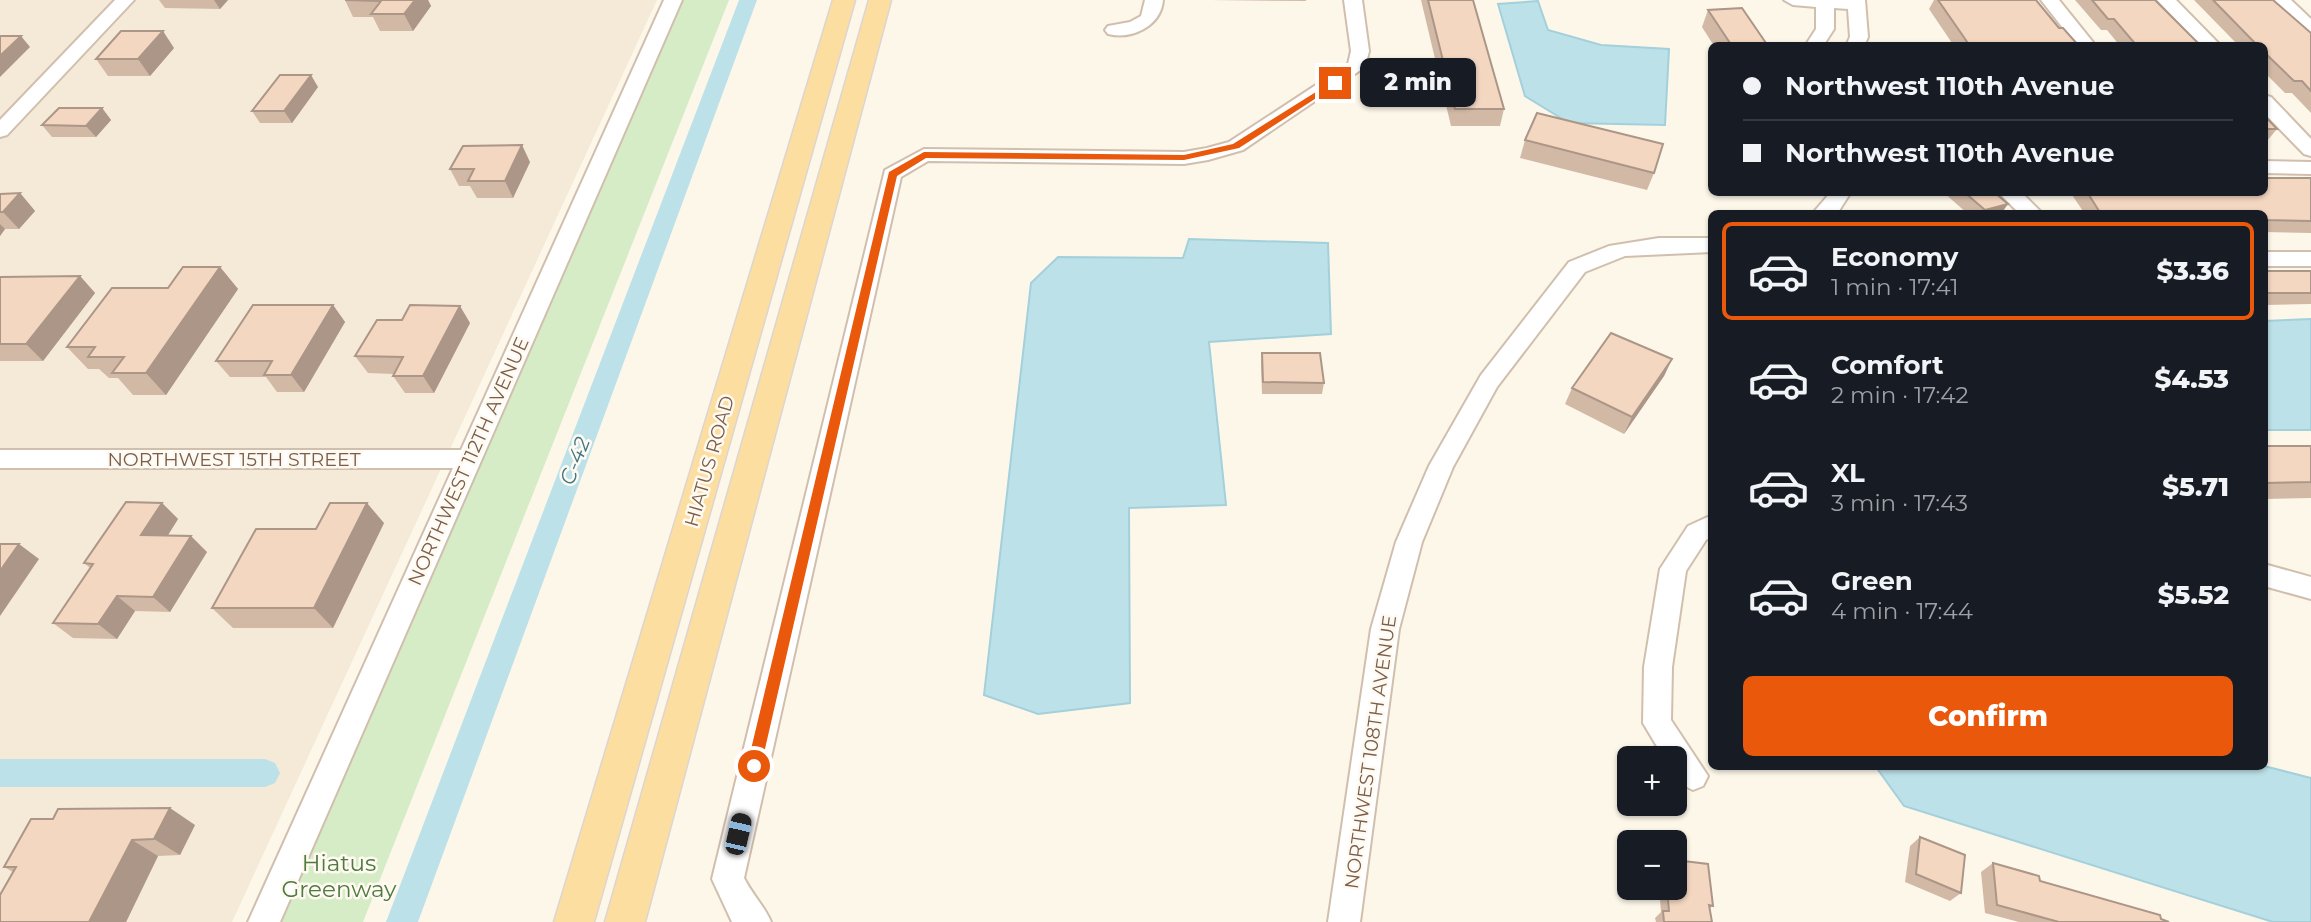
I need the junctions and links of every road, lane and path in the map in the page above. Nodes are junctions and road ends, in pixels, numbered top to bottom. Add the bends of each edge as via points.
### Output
1 (125, 0) edge
2 (673, 0) edge
3 (844, 0) edge
4 (880, 0) edge
5 (1154, 0) edge
6 (1353, 0) edge
7 (1793, 0) edge
8 (2050, 0) edge
9 (2166, 0) edge
10 (2281, 0) edge
11 (1825, 1) edge
12 (1857, 3) edge
13 (2311, 29) edge
14 (1114, 30) dead end
15 (1817, 42) edge
16 (1857, 42) edge
17 (2084, 42) edge
18 (2208, 42) edge
19 (2268, 105) edge
20 (0, 131) edge
21 (2311, 150) edge
22 (2268, 167) edge
23 (2311, 168) edge
24 (1838, 196) edge
25 (2013, 196) edge
26 (1828, 210) edge
27 (2028, 210) edge
28 (1708, 245) edge
29 (2268, 259) edge
30 (2311, 259) edge
31 (0, 459) edge
32 (468, 459) junction
33 (1708, 527) edge
34 (2268, 576) edge
35 (2311, 588) edge
36 (1693, 776) dead end
37 (750, 918) edge
38 (264, 922) edge
39 (574, 922) edge
40 (625, 922) edge
41 (1344, 922) edge

1 - 20 street
2 - 32 street, NORTHWEST 112TH AVENUE
3 - 39 main road, HIATUS ROAD
4 - 40 main road
5 - 14 street via 1150,19
6 - 37 street via 1360,51 1356,67 1236,146 1184,158 924,155 892,174 728,879
7 - 11 street
8 - 17 street
9 - 18 street
10 - 13 street
11 - 12 street
11 - 15 street via 1825,29
12 - 16 street
19 - 21 street
22 - 23 street
24 - 26 street
25 - 27 street
28 - 41 street, NORTHWEST 108TH AVENUE via 1628,246 1597,254 1577,267 1489,381 1441,466 1409,542 1385,629
29 - 30 street
31 - 32 street, NORTHWEST 15TH STREET
32 - 38 street, NORTHWEST 112TH AVENUE
33 - 36 street via 1697,533 1673,569 1658,667 1657,723
34 - 35 street

